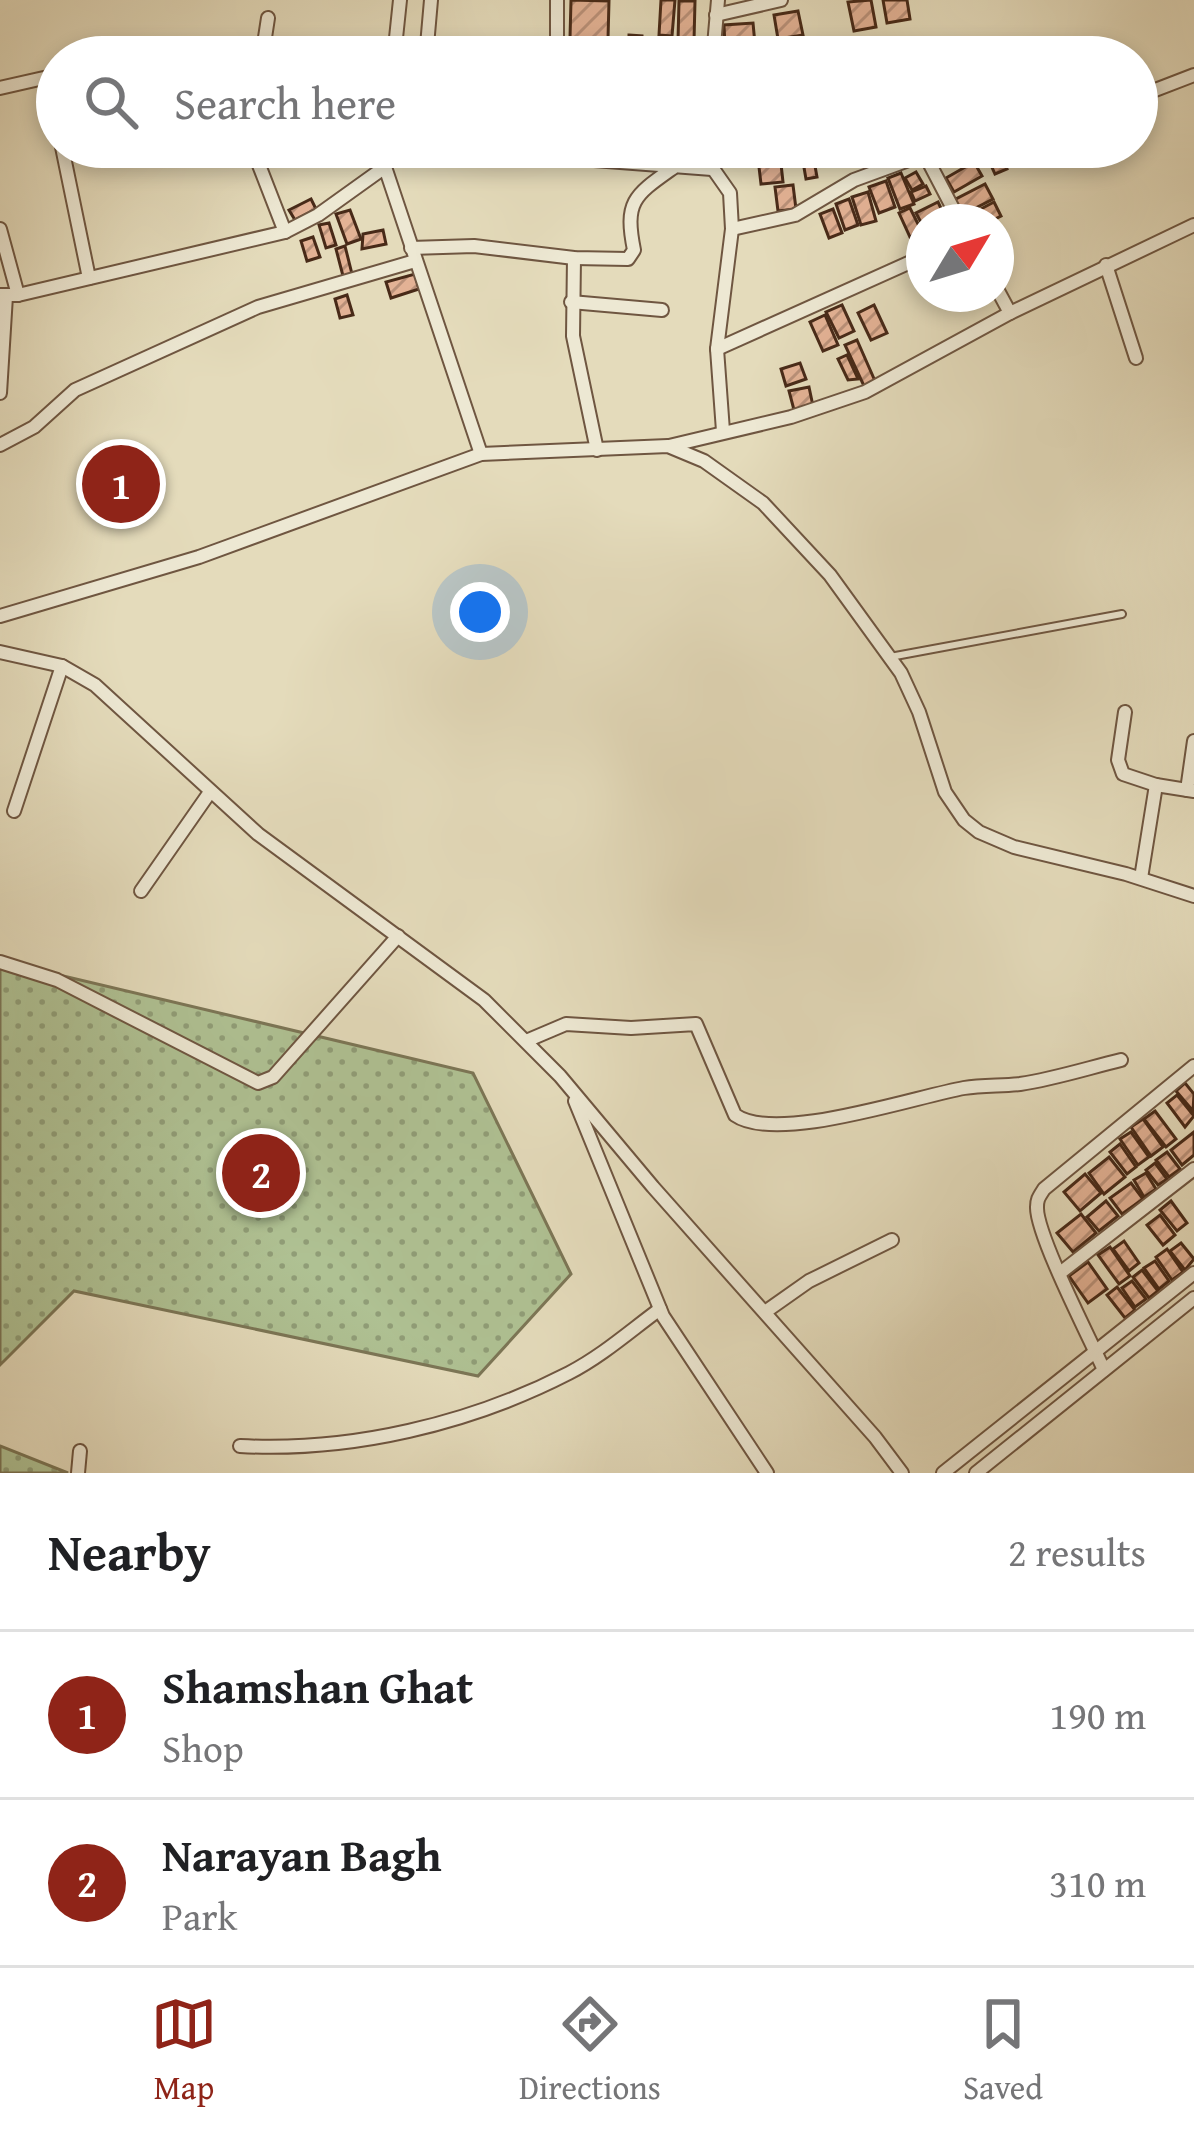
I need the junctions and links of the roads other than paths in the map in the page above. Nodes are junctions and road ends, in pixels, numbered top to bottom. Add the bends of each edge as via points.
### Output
1 (400, 0) edge
2 (431, 0) edge
3 (556, 0) edge
4 (781, 0) edge
5 (717, 8) edge
6 (268, 18) dead end
7 (265, 36) edge
8 (396, 36) edge
9 (428, 36) edge
10 (557, 36) edge
11 (1194, 75) edge
12 (36, 80) edge
13 (0, 88) edge
14 (1158, 89) edge
15 (66, 168) edge
16 (260, 168) edge
17 (384, 168) edge
18 (385, 168) edge
19 (673, 168) joint
20 (882, 168) edge
21 (932, 168) edge
22 (712, 169) joint
23 (951, 204) edge
24 (1191, 226) edge
25 (0, 229) edge
26 (732, 230) junction
27 (285, 232) junction
28 (1194, 243) edge
29 (413, 255) junction
30 (574, 258) junction
31 (906, 264) edge
32 (1106, 265) junction
33 (89, 278) junction
34 (8, 295) edge
35 (572, 302) junction
36 (662, 310) dead end
37 (1010, 313) joint
38 (717, 349) junction
39 (1136, 358) dead end
40 (0, 392) edge
41 (723, 431) junction
42 (0, 445) edge
43 (668, 446) junction
44 (597, 450) junction
45 (481, 454) junction
46 (1122, 614) dead end
47 (0, 616) edge
48 (0, 652) edge
49 (890, 657) junction
50 (62, 666) junction
51 (1125, 712) dead end
52 (1194, 741) edge
53 (1156, 785) junction
54 (1191, 790) edge
55 (210, 792) junction
56 (14, 811) dead end
57 (1142, 878) junction
58 (141, 891) dead end
59 (1194, 896) edge
60 (398, 936) junction
61 (0, 962) edge
62 (526, 1041) junction
63 (1121, 1060) dead end
64 (1194, 1066) edge
65 (571, 1089) junction
66 (1194, 1169) edge
67 (892, 1240) dead end
68 (1060, 1273) junction
69 (1194, 1273) edge
70 (1194, 1298) edge
71 (660, 1310) junction
72 (765, 1312) junction
73 (1095, 1351) junction
74 (1104, 1370) junction
75 (240, 1446) dead end
76 (80, 1450) dead end
77 (78, 1473) edge
78 (767, 1473) edge
79 (902, 1473) edge
80 (943, 1473) edge
81 (976, 1473) edge

1 - 8 street
2 - 9 street
3 - 10 street
4 - 5 street
6 - 7 street
11 - 14 street
12 - 13 street
15 - 33 street
16 - 27 street
17 - 27 street
18 - 29 street
19 - 22 street
19 - 30 street via 633,201 632,255
20 - 26 street via 795,215
21 - 23 street
22 - 26 street via 730,193
24 - 28 street
24 - 32 street
25 - 34 street
26 - 38 street
27 - 33 street
29 - 30 street via 474,246
29 - 42 street via 273,300 76,390
29 - 45 street
30 - 35 street
31 - 38 street
32 - 37 street
32 - 39 street
33 - 34 street
34 - 40 street
35 - 36 street
35 - 44 street via 578,374
37 - 41 street via 865,392
38 - 41 street
41 - 43 street
43 - 44 street
43 - 49 street via 704,460 764,502
44 - 45 street
45 - 47 street via 168,568
46 - 49 lane
48 - 50 street
49 - 57 street via 964,820 1014,847
50 - 55 street via 118,705
50 - 56 street
51 - 53 street via 1119,768
52 - 54 street
53 - 54 street
53 - 57 street
55 - 58 street
55 - 60 street
57 - 59 street
60 - 61 street via 274,1077 258,1083 57,980
60 - 62 street
62 - 63 street via 566,1024 696,1024 735,1115 777,1126
62 - 65 street
64 - 68 street via 1044,1189 1037,1214
65 - 71 street
65 - 72 street
66 - 68 street
67 - 72 street
68 - 73 street
69 - 73 street
70 - 74 street
71 - 75 street via 570,1372 426,1428 292,1449
71 - 78 street
72 - 79 street
73 - 74 street
73 - 80 street
74 - 81 street
76 - 77 street

